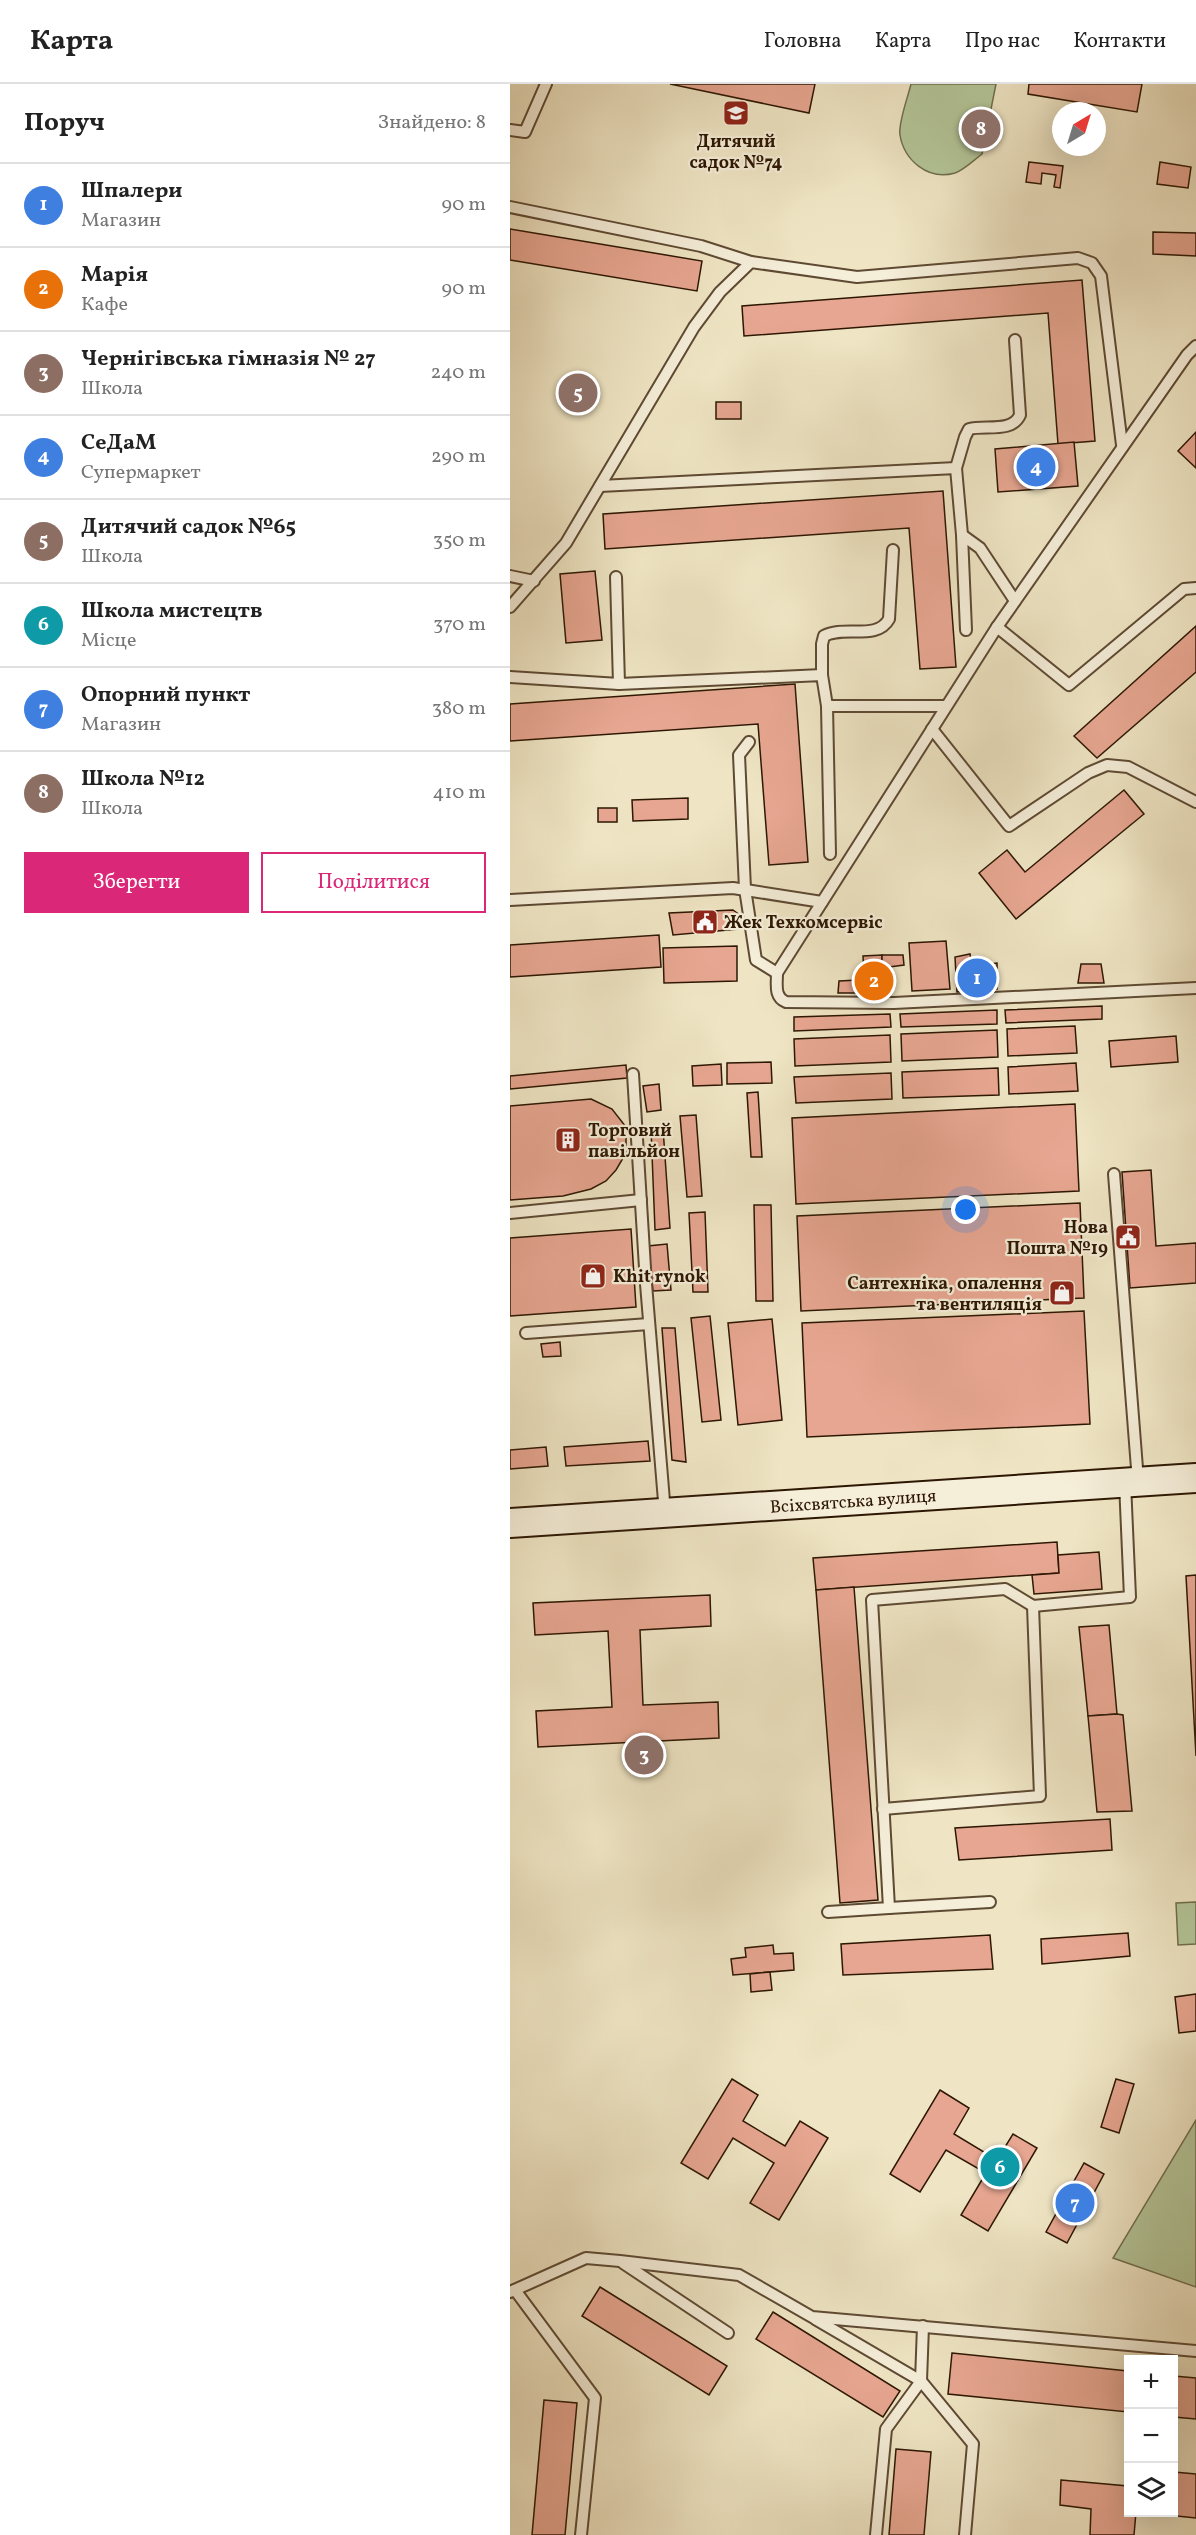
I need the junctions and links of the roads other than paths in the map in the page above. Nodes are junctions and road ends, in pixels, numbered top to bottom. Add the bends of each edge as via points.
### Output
1 (546, 84) edge
2 (510, 130) edge
3 (510, 207) edge
4 (751, 262) junction
5 (1015, 340) dead end
6 (1196, 346) edge
7 (1122, 445) junction
8 (956, 468) junction
9 (600, 486) junction
10 (962, 535) junction
11 (893, 550) dead end
12 (510, 576) edge
13 (616, 577) dead end
14 (534, 581) junction
15 (1196, 588) edge
16 (1015, 601) junction
17 (510, 607) edge
18 (997, 627) junction
19 (966, 630) dead end
20 (822, 675) junction
21 (510, 677) edge
22 (619, 684) junction
23 (827, 706) junction
24 (946, 706) junction
25 (932, 729) junction
26 (749, 742) dead end
27 (1196, 802) edge
28 (830, 854) dead end
29 (745, 889) junction
30 (510, 900) edge
31 (822, 902) junction
32 (777, 973) junction
33 (1196, 988) edge
34 (633, 1074) dead end
35 (1114, 1174) dead end
36 (641, 1200) junction
37 (510, 1212) edge
38 (649, 1324) junction
39 (526, 1333) dead end
40 (1196, 1478) edge
41 (1131, 1482) junction
42 (665, 1513) junction
43 (510, 1523) edge
44 (1033, 1606) junction
45 (883, 1809) junction
46 (990, 1902) dead end
47 (889, 1908) junction
48 (828, 1912) dead end
49 (620, 2261) junction
50 (512, 2291) edge
51 (812, 2317) junction
52 (923, 2326) junction
53 (728, 2333) dead end
54 (1196, 2351) edge
55 (921, 2381) junction
56 (581, 2535) edge
57 (876, 2535) edge
58 (965, 2535) edge

1 - 2 lane via 525,132
3 - 4 lane via 701,246
4 - 7 lane via 857,277 1078,258 1092,263 1101,276
4 - 9 lane via 720,292 694,327
5 - 8 lane via 1020,415 1017,422 969,429
6 - 7 lane
7 - 16 lane
8 - 9 lane
8 - 10 lane
9 - 14 lane via 566,543
10 - 16 lane via 980,548
10 - 19 lane
11 - 20 lane via 889,620 878,630 831,632 824,636
12 - 14 lane
13 - 22 lane
14 - 17 lane
15 - 18 lane via 1184,589 1069,685
16 - 18 lane
18 - 24 lane
20 - 22 lane
20 - 23 lane
21 - 22 lane
23 - 24 lane
23 - 28 lane
24 - 25 lane
25 - 27 lane via 1009,826 1088,773 1107,765 1128,767
25 - 31 lane
26 - 29 lane via 739,755
29 - 30 lane
29 - 31 lane
29 - 32 lane via 756,960
31 - 32 lane
32 - 33 lane via 777,994 786,1002 894,1003
34 - 36 lane
35 - 41 lane
36 - 37 lane
36 - 38 lane
38 - 39 lane
38 - 42 lane
40 - 41 street, Всіхсвятська вулиця
41 - 42 street, Всіхсвятська вулиця
41 - 44 lane via 1130,1597
42 - 43 street, Всіхсвятська вулиця
44 - 45 lane via 1040,1796
44 - 45 lane via 1005,1589 872,1600
45 - 47 lane
46 - 47 lane
47 - 48 lane
49 - 50 lane via 586,2258
49 - 51 lane via 739,2275
49 - 53 lane
50 - 56 lane via 596,2398
51 - 52 lane
51 - 55 lane
52 - 54 lane
52 - 55 lane
55 - 57 lane via 886,2429
55 - 58 lane via 973,2444

